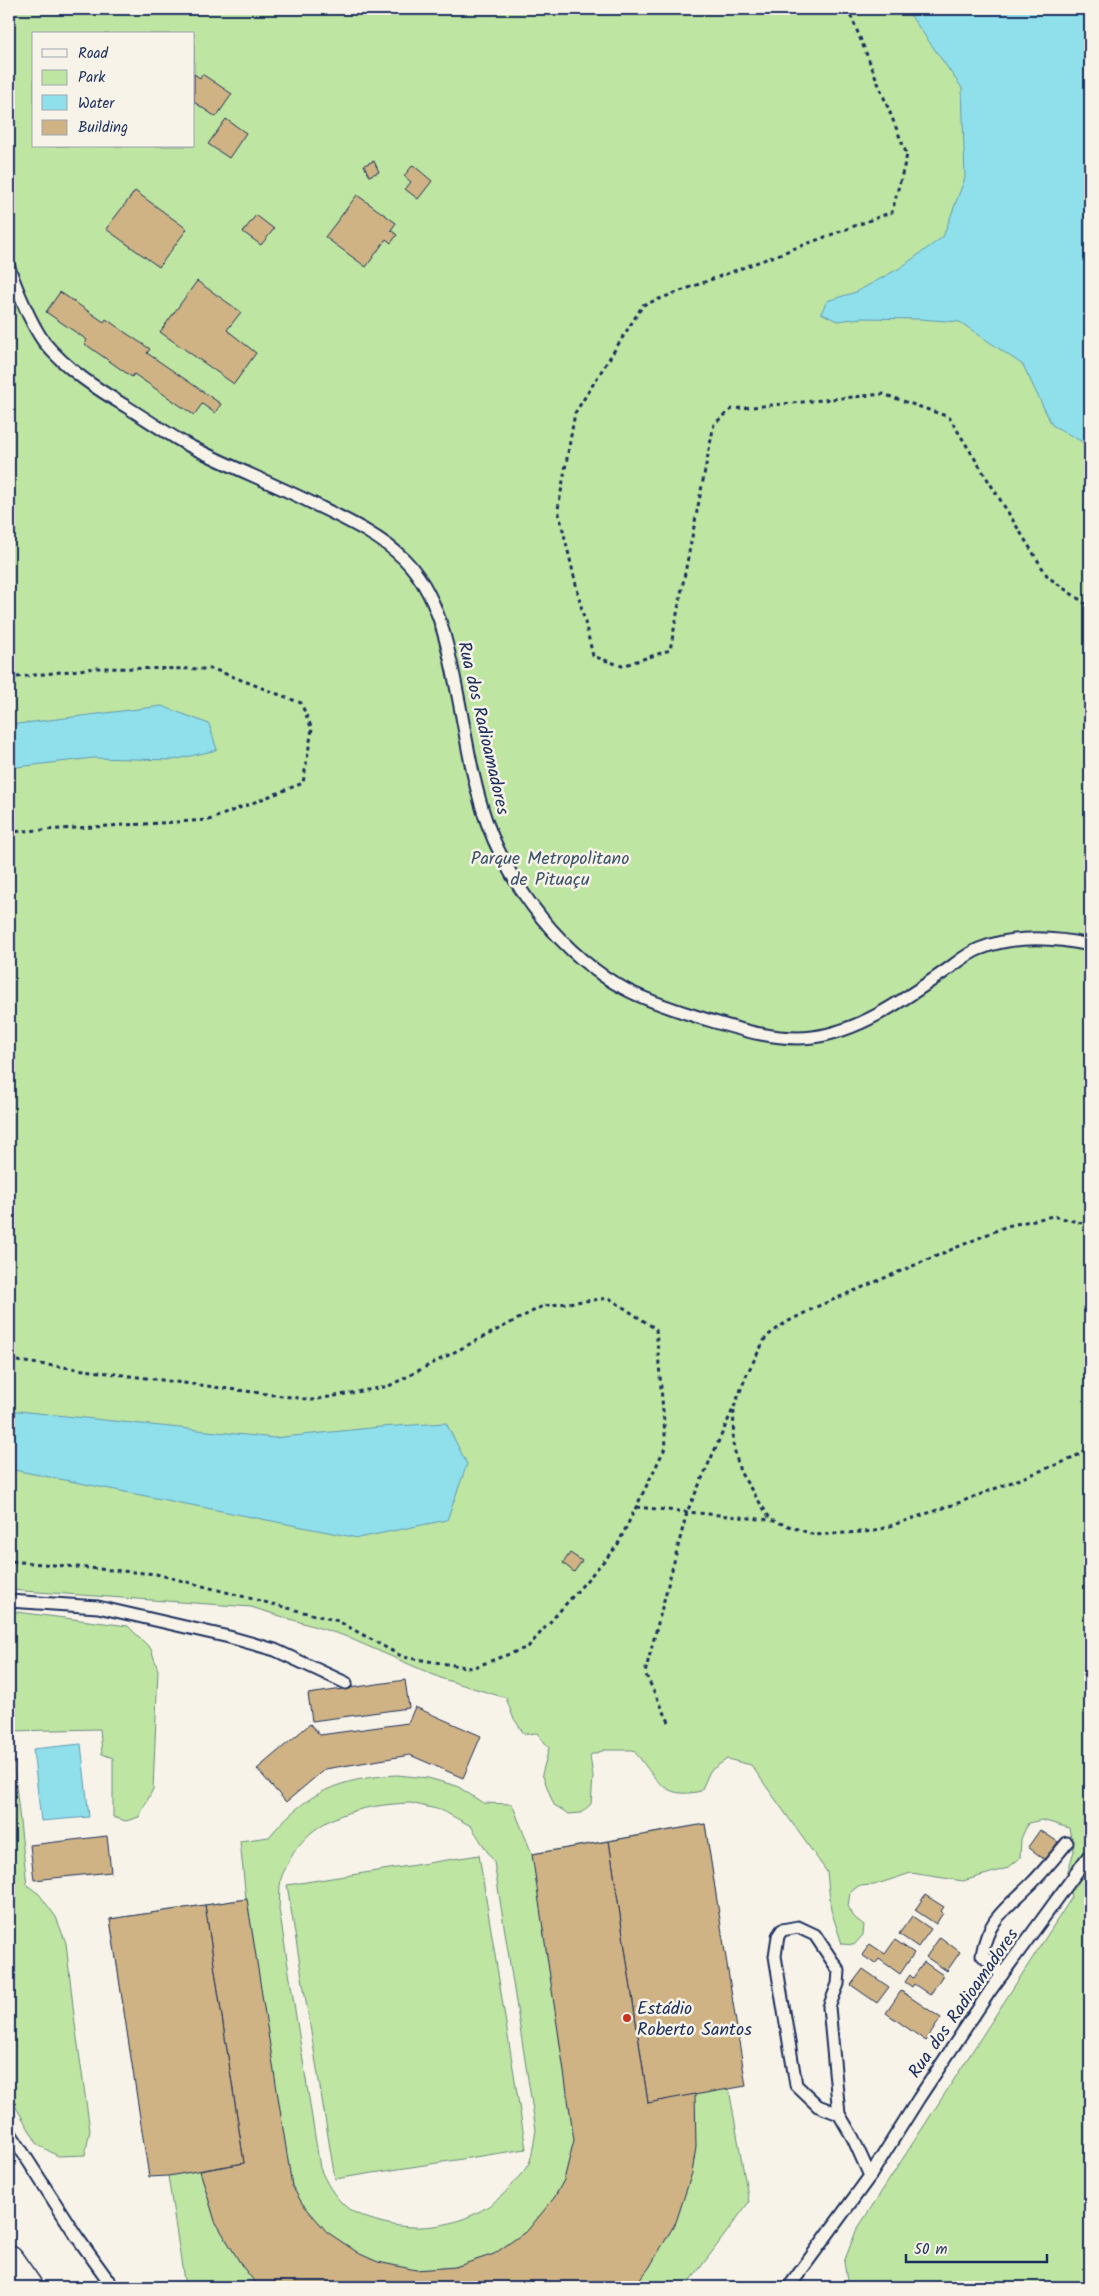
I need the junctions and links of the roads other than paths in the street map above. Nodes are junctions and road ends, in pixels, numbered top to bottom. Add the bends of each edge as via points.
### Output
1 (9, 267) edge
2 (1090, 945) edge
3 (9, 1601) edge
4 (346, 1683) dead end
5 (1066, 1843) dead end
6 (1090, 1854) edge
7 (1002, 1975) junction
8 (839, 2114) junction
9 (9, 2131) edge
10 (870, 2176) junction
11 (9, 2260) edge
12 (28, 2287) edge
13 (113, 2287) edge
14 (789, 2287) edge

1 - 2 lane, Rua dos Radioamadores via 42,339 60,359 92,384 183,442 360,527 404,559 426,586 442,627 472,770 488,824 503,856 524,894 570,950 625,989 691,1015 733,1027 784,1038 816,1037 852,1027 907,998 977,950 1018,939 1062,939
3 - 4 lane via 98,1607 228,1637 275,1650
5 - 7 lane via 1032,1883 998,1914 982,1955
6 - 7 lane, Rua dos Radioamadores
7 - 10 lane, Rua dos Radioamadores
8 - 8 lane via 829,2007 839,1972 815,1935 798,1927 782,1930 778,1936 776,1956 796,2085 818,2106
8 - 10 lane
9 - 13 lane
10 - 14 lane, Rua dos Radioamadores
11 - 12 main road

